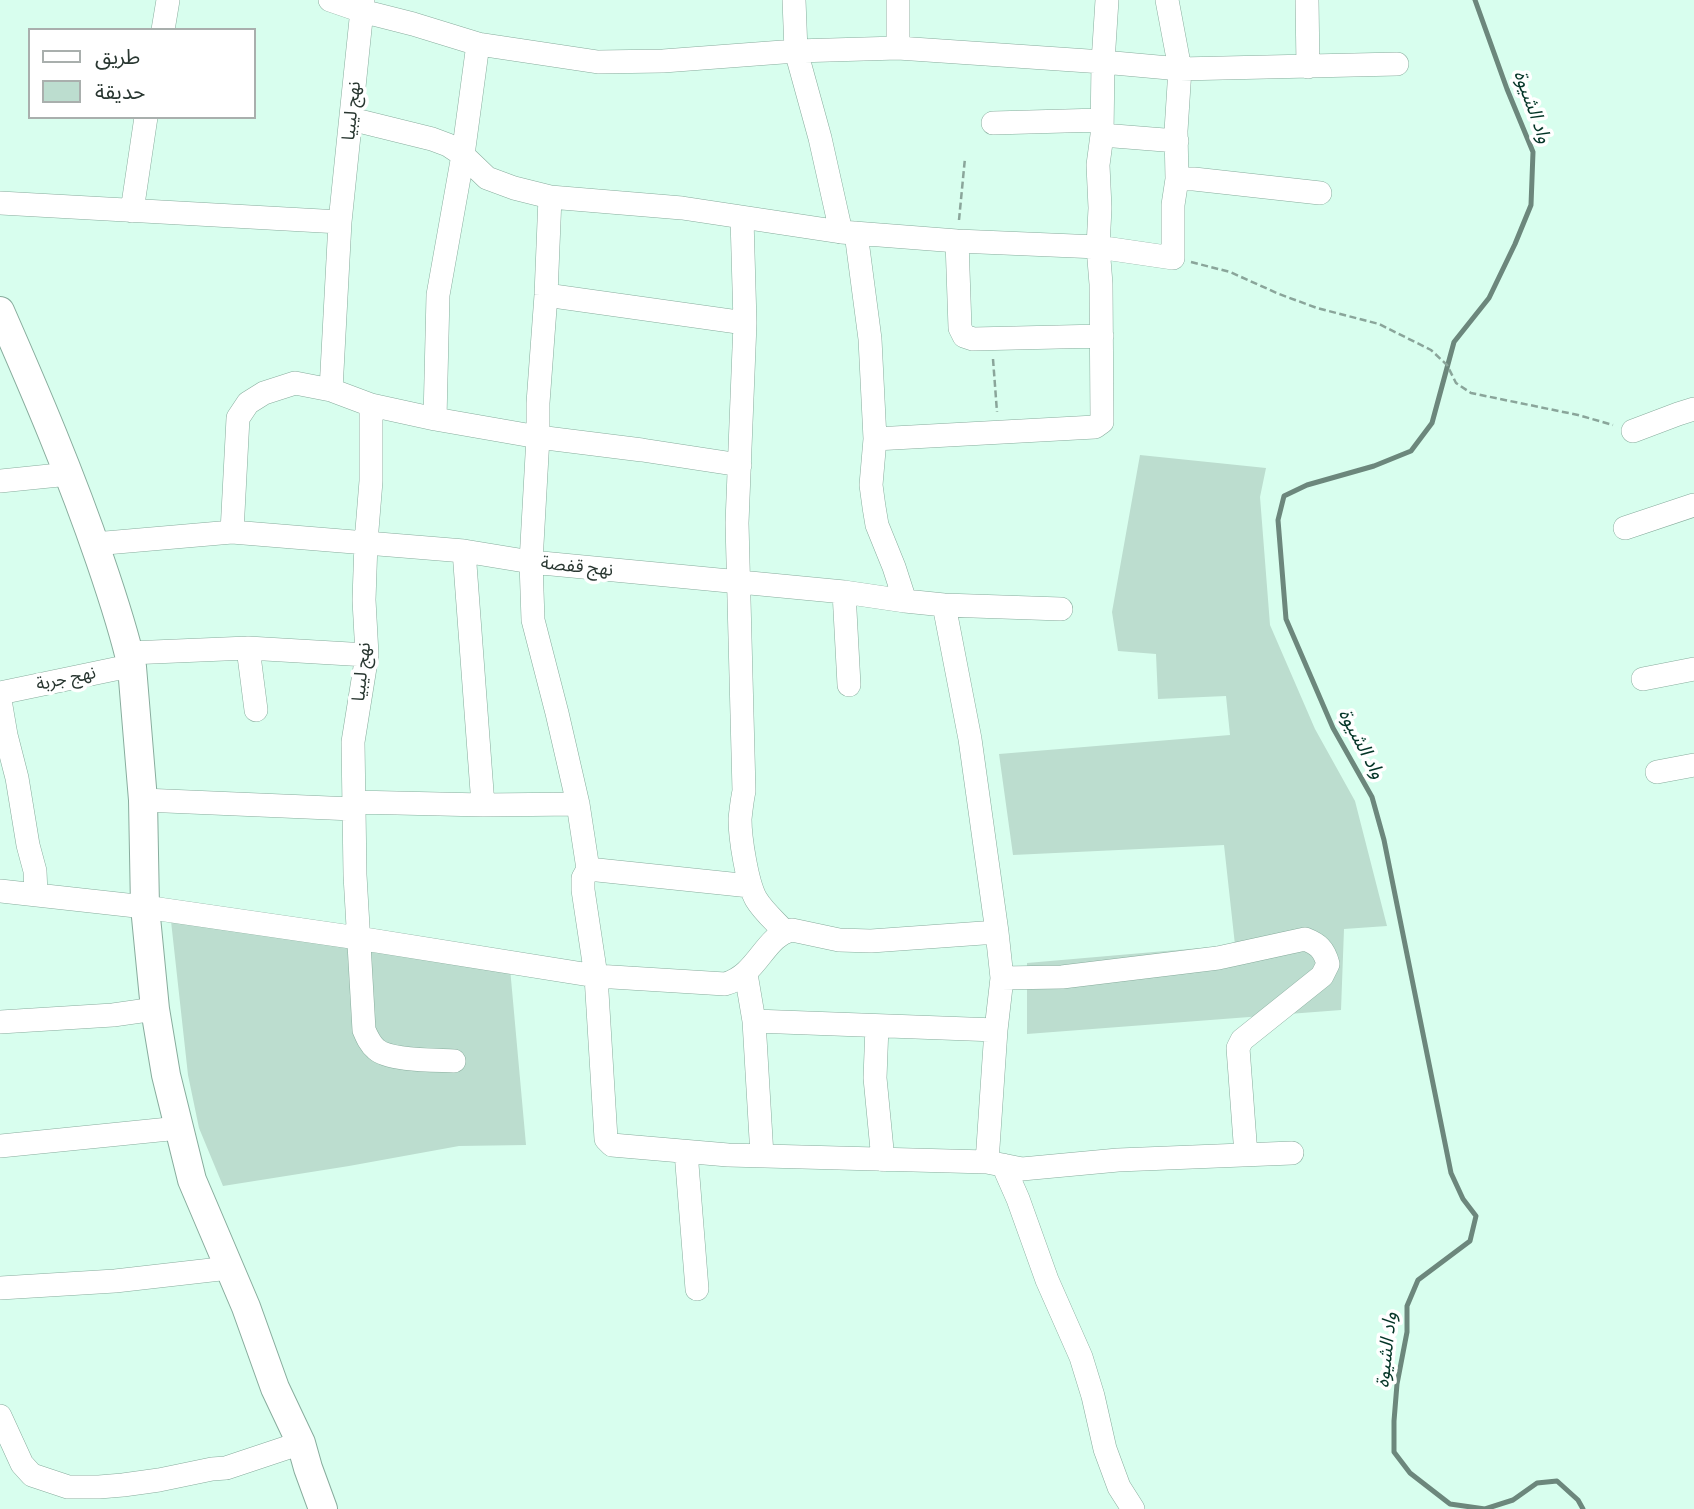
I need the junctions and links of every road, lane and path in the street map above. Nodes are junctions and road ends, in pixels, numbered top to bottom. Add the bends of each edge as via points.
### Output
1 (168, 0) edge
2 (330, 0) edge
3 (794, 0) edge
4 (898, 0) edge
5 (1107, 0) edge
6 (1167, 0) edge
7 (1307, 0) edge
8 (363, 6) edge
9 (163, 28) edge
10 (478, 44) junction
11 (898, 48) junction
12 (796, 51) junction
13 (1103, 62) junction
14 (1397, 64) dead end
15 (1308, 66) junction
16 (1180, 69) junction
17 (146, 119) edge
18 (351, 119) junction
19 (993, 123) dead end
20 (1101, 128) junction
21 (1177, 141) junction
22 (463, 155) junction
23 (965, 158) dead end
24 (1177, 179) junction
25 (1320, 193) dead end
26 (551, 197) junction
27 (0, 203) edge
28 (132, 211) junction
29 (742, 218) junction
30 (340, 222) junction
31 (848, 233) junction
32 (957, 241) junction
33 (1098, 247) junction
34 (1173, 258) junction
35 (546, 295) junction
36 (2, 323) edge
37 (745, 323) junction
38 (1102, 337) junction
39 (992, 338) junction
40 (331, 390) junction
41 (370, 405) junction
42 (1694, 409) edge
43 (435, 419) junction
44 (1633, 431) joint
45 (998, 432) junction
46 (538, 437) junction
47 (875, 439) junction
48 (740, 465) junction
49 (69, 474) junction
50 (0, 481) edge
51 (1694, 505) edge
52 (1625, 528) dead end
53 (232, 532) junction
54 (366, 542) junction
55 (94, 544) junction
56 (464, 551) junction
57 (531, 562) junction
58 (738, 582) junction
59 (844, 592) junction
60 (905, 601) junction
61 (944, 605) junction
62 (1061, 609) dead end
63 (248, 648) junction
64 (367, 655) junction
65 (131, 660) junction
66 (1694, 669) edge
67 (1643, 679) dead end
68 (849, 685) dead end
69 (0, 693) edge
70 (0, 700) edge
71 (256, 710) dead end
72 (1694, 765) edge
73 (1657, 772) dead end
74 (142, 800) junction
75 (578, 804) junction
76 (483, 805) junction
77 (354, 806) junction
78 (587, 869) junction
79 (750, 886) junction
80 (0, 891) edge
81 (36, 894) junction
82 (145, 907) junction
83 (785, 932) junction
84 (997, 932) junction
85 (358, 938) junction
86 (746, 974) junction
87 (596, 976) junction
88 (1002, 978) junction
89 (155, 1009) junction
90 (754, 1021) junction
91 (0, 1023) edge
92 (877, 1026) junction
93 (996, 1030) junction
94 (454, 1061) dead end
95 (179, 1129) junction
96 (0, 1146) edge
97 (686, 1152) junction
98 (1292, 1153) dead end
99 (1246, 1155) junction
100 (762, 1156) junction
101 (883, 1160) junction
102 (995, 1163) junction
103 (229, 1268) junction
104 (0, 1288) edge
105 (697, 1290) dead end
106 (0, 1416) edge
107 (301, 1443) junction
108 (323, 1509) edge
109 (1133, 1509) edge

1 - 9 street
2 - 8 street
3 - 12 street
4 - 11 street
5 - 13 street
6 - 16 street
7 - 15 street
8 - 10 street
8 - 18 street, نهج ليبيا
10 - 12 street via 598,62
10 - 22 street
11 - 12 street
11 - 13 street
12 - 31 street
13 - 16 street
13 - 20 street
14 - 15 street
15 - 16 street
16 - 21 street
17 - 28 street
18 - 22 street via 432,139
18 - 30 street, نهج ليبيا
19 - 20 street
20 - 21 street
20 - 33 street
21 - 24 street
22 - 26 street via 488,178
22 - 43 street via 438,295
23 - 32 path
24 - 25 street
24 - 34 street
26 - 29 street
26 - 35 street
27 - 28 street
28 - 30 street
29 - 31 street
29 - 37 street
30 - 40 street, نهج ليبيا
31 - 32 street
31 - 47 street via 870,339
32 - 33 street
32 - 39 street via 960,328 973,339
33 - 34 street
33 - 38 street
34 - 44 path via 1230,272 1304,303 1379,324 1432,350 1456,383 1472,393
35 - 37 street
35 - 46 street
36 - 49 main road
37 - 48 street
38 - 39 street
38 - 45 street via 1102,422 1095,427
39 - 45 path
40 - 41 street
40 - 53 street via 295,383 248,403 239,418
41 - 43 street
41 - 54 street, نهج ليبيا
42 - 44 street
43 - 46 street
45 - 47 street
46 - 48 street
46 - 57 street
47 - 60 street via 871,485 877,525
48 - 58 street
49 - 50 street
49 - 55 main road
51 - 52 street
53 - 54 street, نهج قفصة
53 - 55 street, نهج قفصة
54 - 56 street, نهج قفصة
54 - 64 street, نهج ليبيا
55 - 65 main road
56 - 57 street, نهج قفصة
56 - 76 street
57 - 58 street, نهج قفصة
57 - 75 street via 534,626
58 - 59 street, نهج قفصة
58 - 79 street via 744,792 740,818
59 - 60 street, نهج قفصة
59 - 68 street
60 - 61 street, نهج قفصة
61 - 62 street, نهج قفصة
61 - 84 street via 970,739
63 - 64 street, نهج جربة
63 - 65 street, نهج جربة
63 - 71 street
64 - 77 street, نهج ليبيا via 353,742
65 - 69 street, نهج جربة via 116,669
65 - 74 main road
66 - 67 street
70 - 81 street
72 - 73 street
74 - 77 street
74 - 82 main road
75 - 76 street
75 - 78 street
76 - 77 street
77 - 85 street, نهج ليبيا
78 - 79 street
78 - 87 street via 583,890
79 - 83 street via 761,907
80 - 81 street
81 - 82 street
82 - 85 street
82 - 89 main road
83 - 84 street via 871,941
83 - 86 street
84 - 88 street
85 - 87 street
85 - 94 street, نهج ليبيا via 364,1030 377,1051
86 - 87 street via 725,984
86 - 90 street
87 - 97 street via 606,1139 612,1145
88 - 93 street
88 - 99 street via 1062,977 1218,958 1305,939 1322,948 1328,964 1322,976 1238,1048
89 - 91 street
89 - 95 main road
90 - 92 street
90 - 100 street
92 - 93 street
92 - 101 street via 875,1078
93 - 102 street
95 - 96 street
95 - 103 main road via 192,1180
97 - 100 street
97 - 105 street
98 - 99 street
99 - 102 street via 1022,1169
100 - 101 street
101 - 102 street
102 - 109 street via 1018,1199 1081,1357 1119,1487
103 - 104 street
103 - 107 main road
106 - 107 street via 22,1464 32,1475 68,1487 99,1488 226,1468
107 - 108 main road

